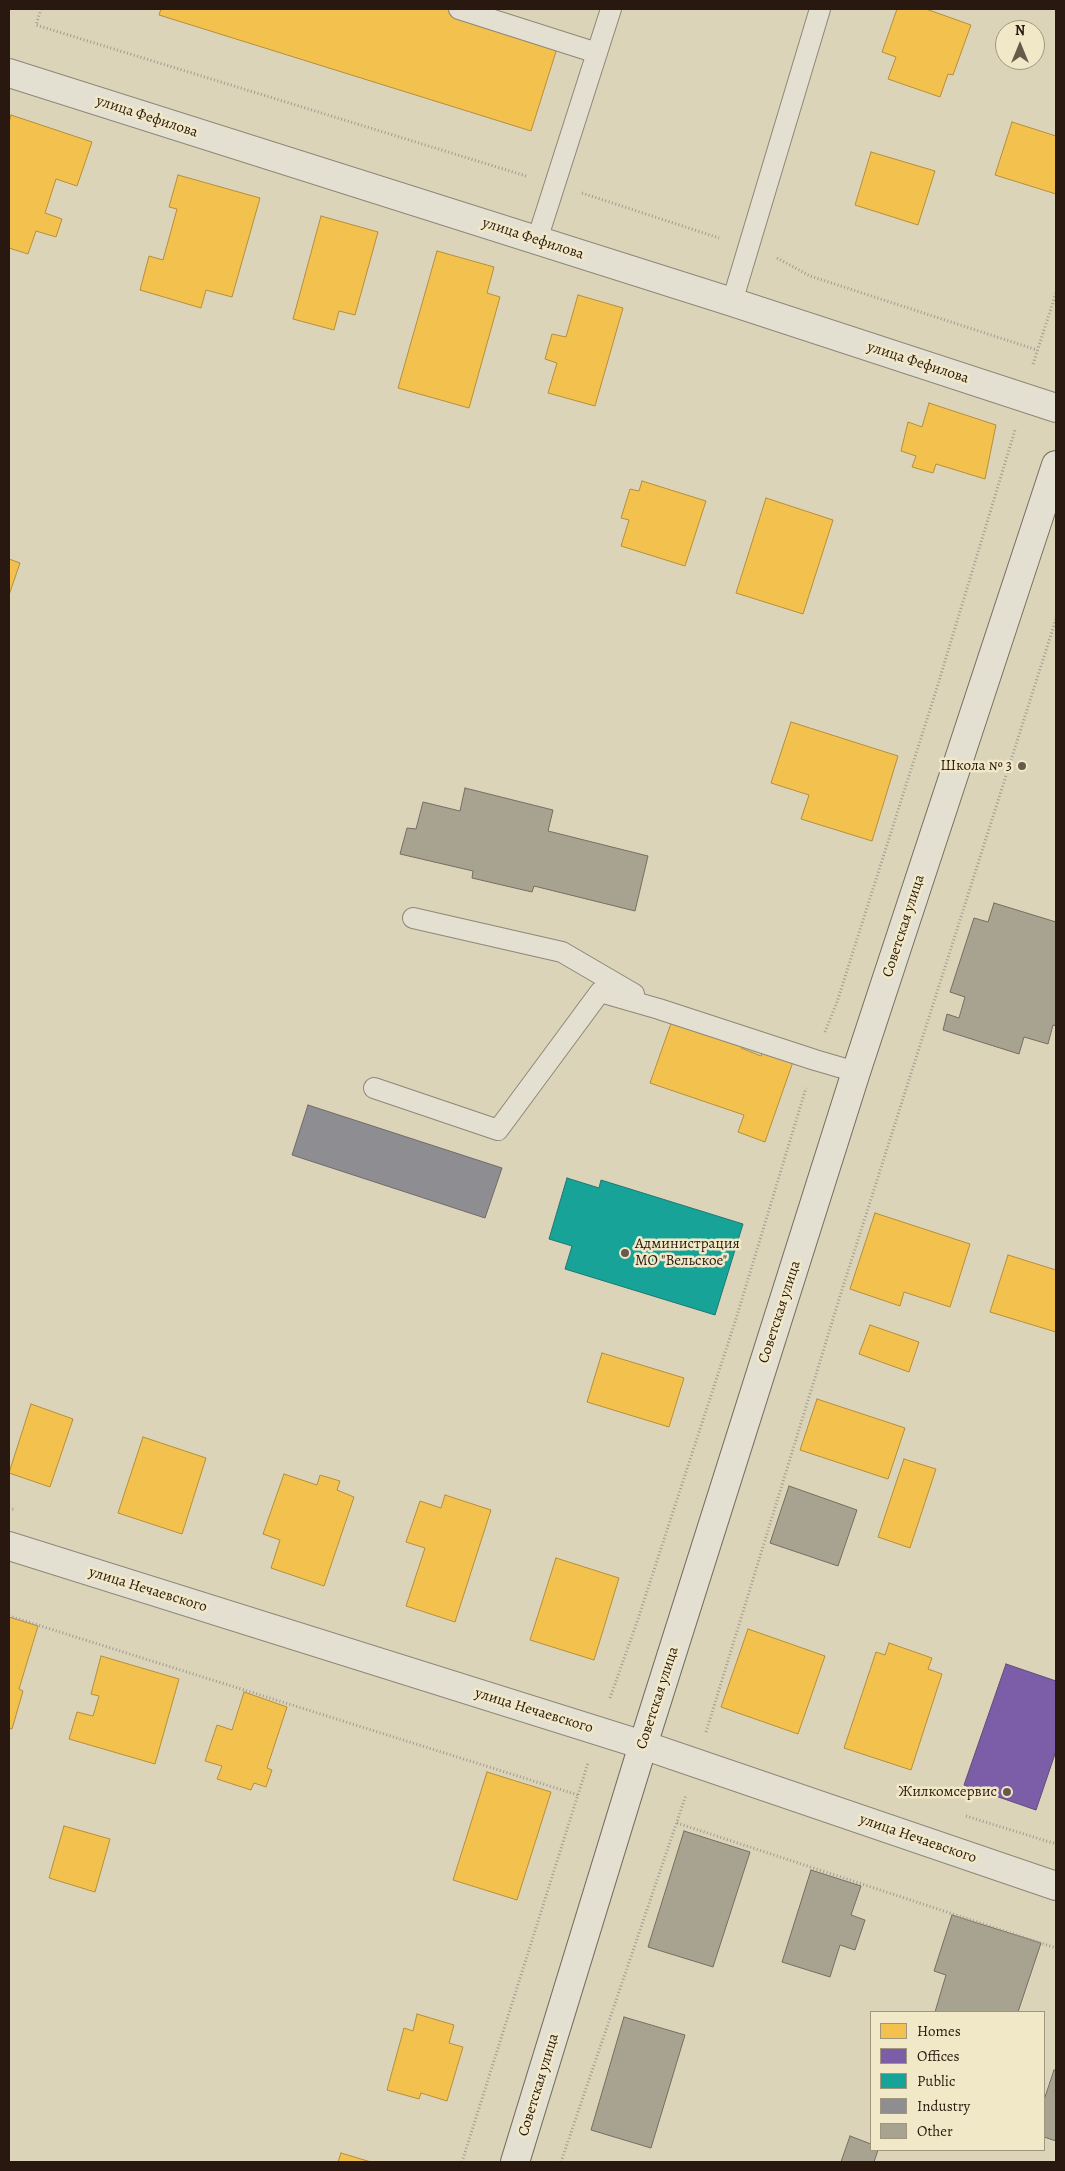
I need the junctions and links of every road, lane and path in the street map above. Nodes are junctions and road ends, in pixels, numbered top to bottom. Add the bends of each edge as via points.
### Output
1 (459, 9) edge
2 (611, 9) edge
3 (820, 9) edge
4 (597, 54) junction
5 (9, 73) edge
6 (537, 240) junction
7 (1056, 294) edge
8 (732, 302) junction
9 (1025, 398) junction
10 (1056, 408) edge
11 (1056, 465) edge
12 (1056, 619) edge
13 (413, 918) dead end
14 (659, 1008) junction
15 (814, 1060) junction
16 (856, 1072) junction
17 (374, 1088) dead end
18 (9, 1546) edge
19 (9, 1616) edge
20 (598, 1731) junction
21 (643, 1745) junction
22 (696, 1763) junction
23 (578, 1796) junction
24 (677, 1823) junction
25 (1056, 1886) edge
26 (1056, 1948) edge
27 (462, 2162) edge
28 (515, 2162) edge
29 (562, 2162) edge

1 - 4 lane
2 - 4 lane
3 - 8 lane
4 - 6 lane
5 - 6 street, улица Фефилова
6 - 8 street, улица Фефилова
7 - 9 path
8 - 9 street, улица Фефилова
9 - 10 street, улица Фефилова
9 - 15 path via 837,1002
11 - 16 street, Советская улица
12 - 22 path via 838,1303
13 - 14 lane via 562,952
14 - 15 lane
14 - 17 lane via 600,992 498,1130
15 - 16 lane
15 - 20 path via 732,1331
16 - 21 street, Советская улица
18 - 20 street, улица Нечаевского
19 - 23 path
20 - 21 street, улица Нечаевского
20 - 23 path
21 - 22 street, улица Нечаевского
21 - 28 street, Советская улица
22 - 24 path
22 - 25 street, улица Нечаевского
23 - 27 path
24 - 26 path
24 - 29 path

